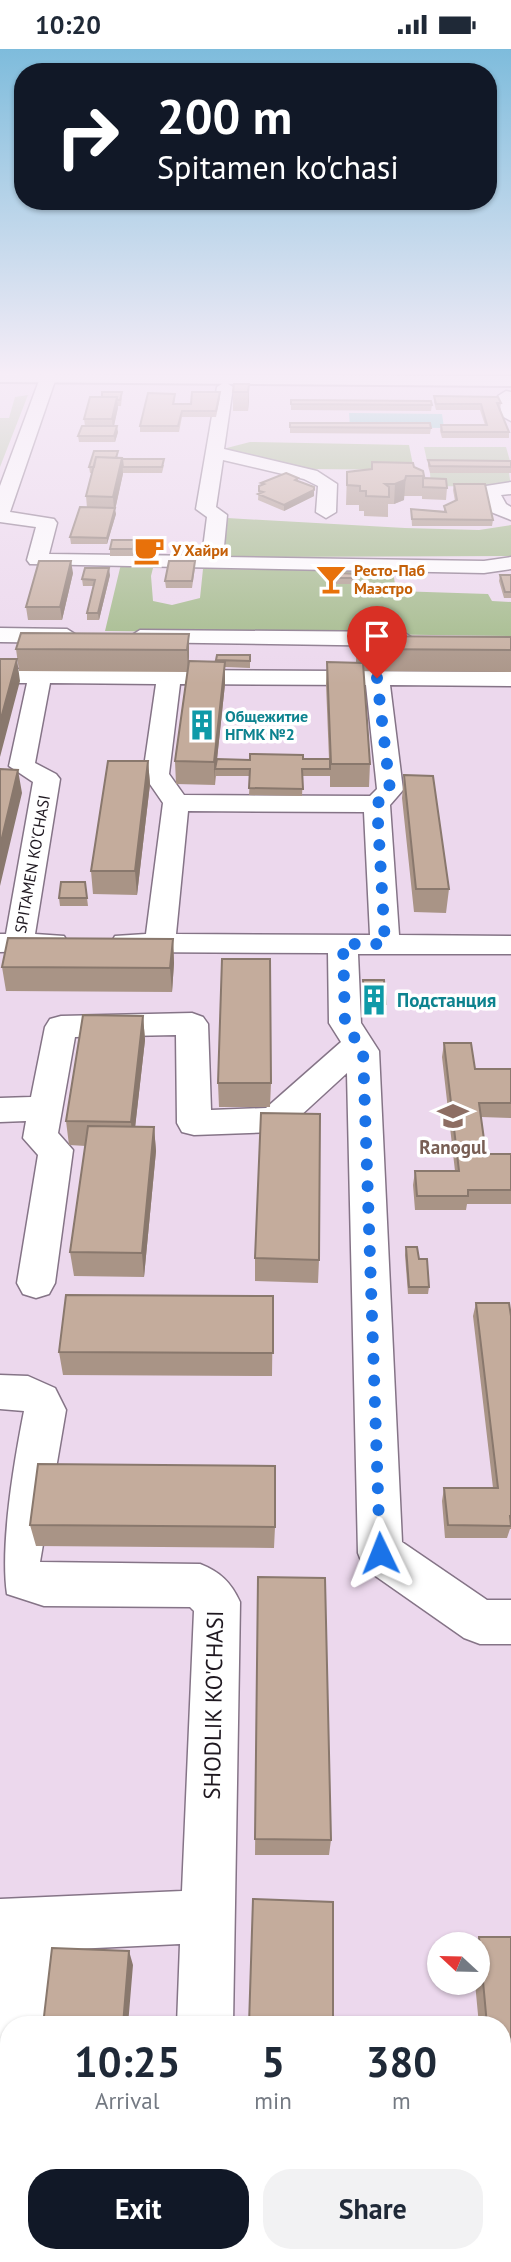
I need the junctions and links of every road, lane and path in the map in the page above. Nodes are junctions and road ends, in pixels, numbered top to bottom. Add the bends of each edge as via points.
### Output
1 (13, 477) edge
2 (210, 477) edge
3 (315, 477) edge
4 (511, 488) edge
5 (326, 512) dead end
6 (0, 514) edge
7 (511, 514) edge
8 (212, 562) junction
9 (511, 563) edge
10 (0, 635) edge
11 (94, 636) edge
12 (121, 636) edge
13 (269, 638) junction
14 (430, 639) edge
15 (0, 676) edge
16 (40, 676) junction
17 (169, 677) junction
18 (268, 677) junction
19 (377, 678) junction
20 (511, 679) edge
21 (176, 803) junction
22 (377, 804) junction
23 (9, 943) edge
24 (160, 943) junction
25 (343, 944) junction
26 (385, 944) junction
27 (511, 945) edge
28 (359, 1044) junction
29 (45, 1109) junction
30 (0, 1110) edge
31 (36, 1283) dead end
32 (0, 1392) edge
33 (501, 1629) edge
34 (209, 1916) junction
35 (15, 1925) edge
36 (16, 2016) edge
37 (205, 2016) edge

1 - 6 street
2 - 8 street via 206,509 217,515
3 - 5 street via 328,484
4 - 7 street via 491,493 498,508
6 - 8 street via 47,523 37,560
8 - 9 street via 484,567
10 - 11 street
12 - 13 street
13 - 14 street
13 - 18 street
15 - 16 street
16 - 17 street
16 - 23 street, SPITAMEN KO'CHASI via 22,766 47,779
17 - 18 street
17 - 21 street via 156,774
18 - 19 street
19 - 20 street
19 - 22 street via 390,790
21 - 22 street
21 - 24 street
22 - 26 street
23 - 24 street, SPITAMEN KO'CHASI
24 - 25 street, SPITAMEN KO'CHASI
25 - 26 street, SPITAMEN KO'CHASI
25 - 28 street via 345,1023
26 - 27 street, SPITAMEN KO'CHASI
28 - 29 street via 274,1121 194,1123 192,1024 61,1027
28 - 33 street via 363,1051 380,1553
29 - 30 street
29 - 31 street via 40,1138 56,1150
32 - 34 street, SHODLIK KO'CHASI via 28,1392 41,1400 45,1410 17,1565 23,1579 44,1585 200,1586 217,1602
34 - 35 street
34 - 37 street, SHODLIK KO'CHASI
35 - 36 street

